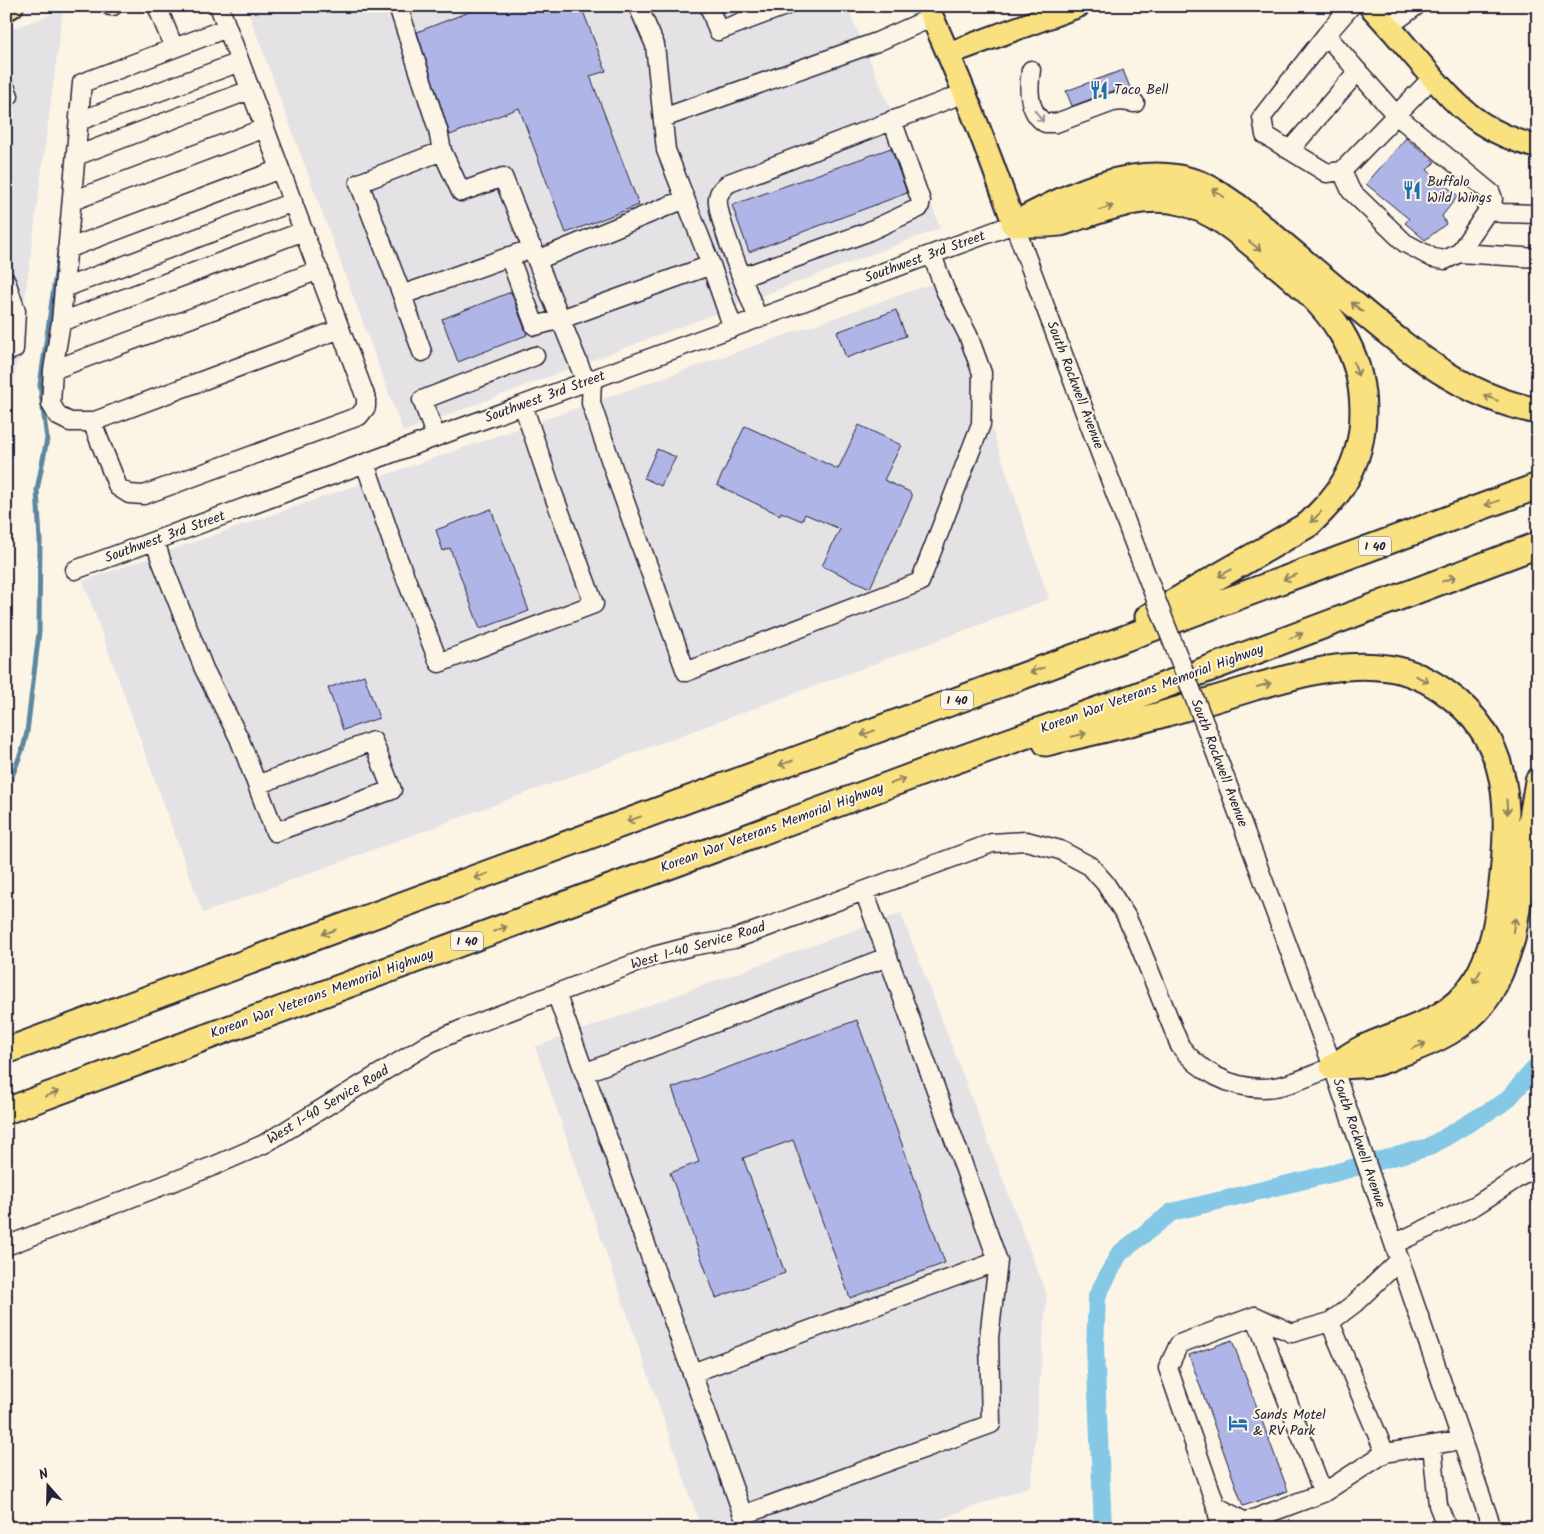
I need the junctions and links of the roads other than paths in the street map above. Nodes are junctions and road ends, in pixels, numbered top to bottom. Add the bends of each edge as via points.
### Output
1 (12, 6) edge
2 (158, 6) edge
3 (219, 6) edge
4 (398, 6) edge
5 (638, 6) edge
6 (709, 6) edge
7 (785, 6) edge
8 (1078, 6) edge
9 (1351, 6) edge
10 (1370, 6) edge
11 (1416, 6) edge
12 (6, 9) edge
13 (930, 12) edge
14 (1389, 26) junction
15 (227, 28) junction
16 (1326, 35) junction
17 (174, 48) junction
18 (950, 53) junction
19 (240, 62) junction
20 (1031, 70) dead end
21 (1358, 71) junction
22 (1433, 77) junction
23 (6, 89) edge
24 (250, 90) junction
25 (966, 93) junction
26 (6, 98) edge
27 (1135, 103) dead end
28 (1396, 115) junction
29 (663, 118) junction
30 (892, 120) junction
31 (79, 122) junction
32 (265, 128) junction
33 (1538, 147) edge
34 (1290, 150) junction
35 (442, 151) junction
36 (76, 156) junction
37 (280, 169) junction
38 (1342, 171) junction
39 (685, 199) junction
40 (72, 201) junction
41 (293, 202) junction
42 (1491, 206) junction
43 (1538, 214) edge
44 (1014, 224) junction
45 (304, 231) junction
46 (67, 249) junction
47 (1459, 253) junction
48 (535, 254) junction
49 (932, 255) junction
50 (509, 256) junction
51 (1538, 258) edge
52 (711, 265) junction
53 (318, 270) junction
54 (742, 277) junction
55 (7, 287) edge
56 (64, 288) junction
57 (402, 295) junction
58 (561, 319) junction
59 (758, 319) junction
60 (61, 322) junction
61 (733, 328) junction
62 (340, 329) junction
63 (6, 352) edge
64 (422, 352) dead end
65 (535, 356) dead end
66 (53, 370) junction
67 (589, 381) junction
68 (523, 405) junction
69 (1538, 411) edge
70 (92, 422) junction
71 (436, 437) junction
72 (365, 463) junction
73 (1538, 486) edge
74 (155, 541) junction
75 (1538, 545) edge
76 (75, 570) dead end
77 (1083, 653) junction
78 (929, 770) junction
79 (1538, 780) edge
80 (258, 785) junction
81 (864, 891) junction
82 (887, 958) junction
83 (556, 993) junction
84 (6, 1052) edge
85 (1333, 1067) junction
86 (584, 1073) junction
87 (6, 1111) edge
88 (1538, 1165) edge
89 (6, 1246) edge
90 (1397, 1252) junction
91 (998, 1261) junction
92 (1255, 1316) junction
93 (1330, 1322) junction
94 (692, 1373) junction
95 (1462, 1440) junction
96 (1432, 1445) junction
97 (1385, 1453) junction
98 (1323, 1493) junction
99 (1216, 1506) junction
100 (1444, 1527) edge
101 (1222, 1528) edge
102 (1492, 1528) edge

1 - 12 main road
2 - 17 street
3 - 15 street
4 - 35 street
5 - 29 street via 656,45
6 - 7 street via 718,31
8 - 18 main road
9 - 16 street
10 - 14 main road
11 - 14 street
13 - 18 main road, South Rockwell Avenue
13 - 29 street via 877,42
14 - 22 main road
15 - 17 street
15 - 19 street
16 - 21 street
16 - 34 street via 1262,117 1265,135
17 - 31 street via 82,83
18 - 25 main road, South Rockwell Avenue
19 - 24 street
19 - 31 street
20 -> 27 street via 1029,94 1037,116 1045,123 1056,123 1113,102
21 - 28 street
21 - 34 street
22 - 28 street
22 - 33 main road via 1481,123
23 - 26 street via 9,96
24 - 32 street
24 - 36 street
25 - 30 street
25 - 44 main road, South Rockwell Avenue
28 - 38 street
28 - 42 street via 1491,193
29 - 39 street via 666,150
30 - 54 street via 722,188 718,197 720,216
30 - 54 street via 921,201 919,208 865,232
31 - 36 street
32 - 37 street
32 - 40 street
34 - 38 street via 1327,173
35 - 48 street via 461,192 503,177
35 - 57 street via 359,183
36 - 40 street
37 - 41 street
37 - 46 street
38 - 47 street via 1351,191 1405,243 1433,258 1445,260
39 - 48 street
39 - 52 street
40 - 46 street
41 - 45 street
41 - 56 street
42 - 43 street via 1500,213
42 - 47 street
44 - 49 street, Southwest 3rd Street
69 -> 44 highway via 1494,400 1442,373 1238,207 1196,182 1163,176 1126,178 1057,201
44 -> 77 highway via 1060,223 1118,204 1163,199 1182,202 1222,220 1289,274 1314,298 1342,333 1351,353 1363,399 1359,448 1346,480 1309,524
44 - 85 street, South Rockwell Avenue, bridge
45 - 53 street
45 - 60 street
46 - 56 street
47 - 51 street
48 - 50 street
48 - 58 street
49 - 59 street, Southwest 3rd Street
49 - 67 street via 982,373 981,424 920,582 686,672 591,403
50 - 57 street
50 - 58 street via 535,326
52 - 58 street
52 - 61 street
53 - 62 street
53 - 66 street
54 - 59 street
55 - 63 street via 16,311 14,349
56 - 60 street
57 - 64 street
58 - 67 street
59 - 61 street, Southwest 3rd Street
60 - 66 street
61 - 67 street, Southwest 3rd Street
62 - 70 street
62 - 70 street via 366,398 366,407 359,416 144,496 129,494 118,487
65 - 71 street via 422,400
66 - 70 street via 51,404 58,416 70,422
67 - 68 street, Southwest 3rd Street
68 - 71 street, Southwest 3rd Street
68 - 72 street via 594,604 439,663
71 - 72 street, Southwest 3rd Street
72 - 74 street, Southwest 3rd Street
73 -> 77 highway, I 40
74 - 76 street, Southwest 3rd Street
74 - 80 street via 204,669 239,738
78 -> 75 highway, Korean War Veterans Memorial Highway / I 40
77 -> 84 highway, I 40
78 -> 85 highway via 1143,720 1322,669 1358,665 1388,668 1422,677 1447,693 1465,708 1489,740 1504,783 1507,842 1493,938 1474,983 1446,1013 1414,1030 1367,1046
87 -> 78 highway, Korean War Veterans Memorial Highway / I 40
85 -> 79 highway via 1374,1063 1418,1047 1461,1024 1488,996 1512,939
80 - 80 street via 275,832 392,790 373,741
81 - 82 street
81 - 83 street, West I-40 Service Road via 734,938 654,956
81 - 85 street, West I-40 Service Road via 992,843 1026,842 1060,850 1090,866 1126,916 1180,1046 1190,1058 1212,1075 1263,1088 1290,1083
82 - 86 street
82 - 91 street
83 - 86 street
83 - 89 street, West I-40 Service Road via 430,1043 264,1144
85 - 90 street, South Rockwell Avenue
86 - 94 street
88 - 90 street
90 - 93 street via 1355,1303
90 - 95 street, South Rockwell Avenue
91 - 94 street
91 - 94 street via 989,1338 991,1424 743,1516
92 - 93 street via 1292,1333
92 - 98 street
92 - 99 street via 1179,1344 1168,1368
93 - 97 street
95 - 96 street
95 - 102 street, South Rockwell Avenue
96 - 97 street
96 - 100 street via 1438,1505
97 - 98 street
98 - 99 street via 1245,1522
99 - 101 street

